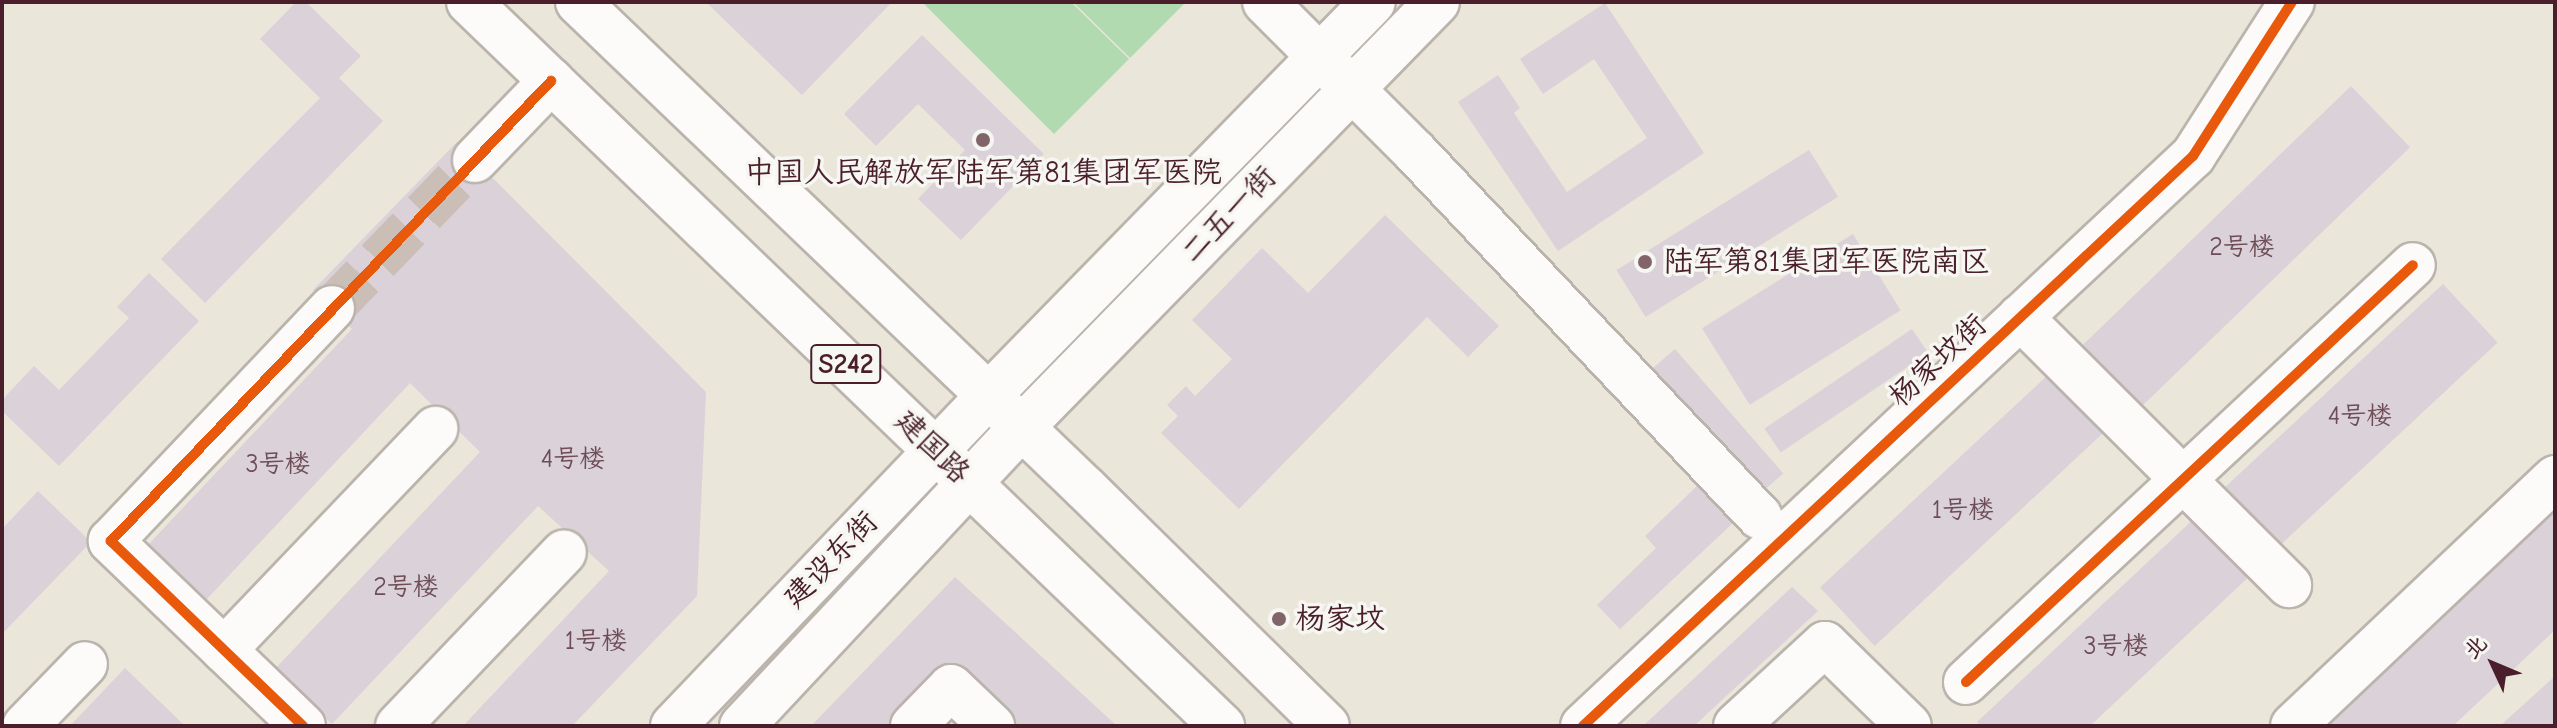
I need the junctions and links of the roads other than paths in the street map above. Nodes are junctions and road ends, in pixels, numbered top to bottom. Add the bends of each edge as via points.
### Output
1 (469, 2) edge
2 (578, 2) edge
3 (1265, 2) edge
4 (1373, 2) edge
5 (1437, 2) edge
6 (2292, 2) edge
7 (1320, 56) junction
8 (551, 81) junction
9 (1353, 88) junction
10 (475, 160) tunnel mouth
11 (2413, 265) dead end
12 (332, 308) tunnel mouth
13 (2020, 317) junction
14 (989, 395) junction
15 (1022, 427) junction
16 (435, 429) dead end
17 (936, 450) junction
18 (2555, 478) edge
19 (2184, 479) junction
20 (969, 482) junction
21 (1760, 517) dead end
22 (564, 552) dead end
23 (2289, 585) dead end
24 (224, 650) junction
25 (85, 664) dead end
26 (1966, 682) dead end
27 (25, 726) edge
28 (303, 726) edge
29 (398, 726) edge
30 (673, 726) edge
31 (744, 726) edge
32 (913, 726) edge
33 (992, 726) edge
34 (1222, 726) edge
35 (1327, 726) edge
36 (1583, 726) edge
37 (1736, 726) edge
38 (1909, 726) edge
39 (2293, 726) edge

1 - 8 street, 建国路 / S242
2 - 14 street, S242
3 - 7 street
4 - 7 street, 二五一街
5 - 9 street, 二五一街
6 - 13 street, 杨家坟街 via 2193,156
7 - 9 street
7 - 14 street, 二五一街
8 - 10 street
8 - 17 street, 建国路 / S242
9 - 15 street, 二五一街
9 - 21 street
11 - 19 street
12 - 24 street via 111,541
13 - 19 street
13 - 36 street, 杨家坟街
14 - 15 street, S242
14 - 17 street, 建设东街
15 - 20 street, 建设东街
15 - 35 street, S242
16 - 24 street
17 - 20 street, 建国路 / S242
17 - 30 street, 建设东街
18 - 39 street
19 - 23 street
19 - 26 street
20 - 31 street, 建设东街
20 - 34 street, 建国路 / S242
22 - 29 street
24 - 28 street
25 - 27 street
32 - 33 street via 951,687
37 - 38 street via 1825,644

